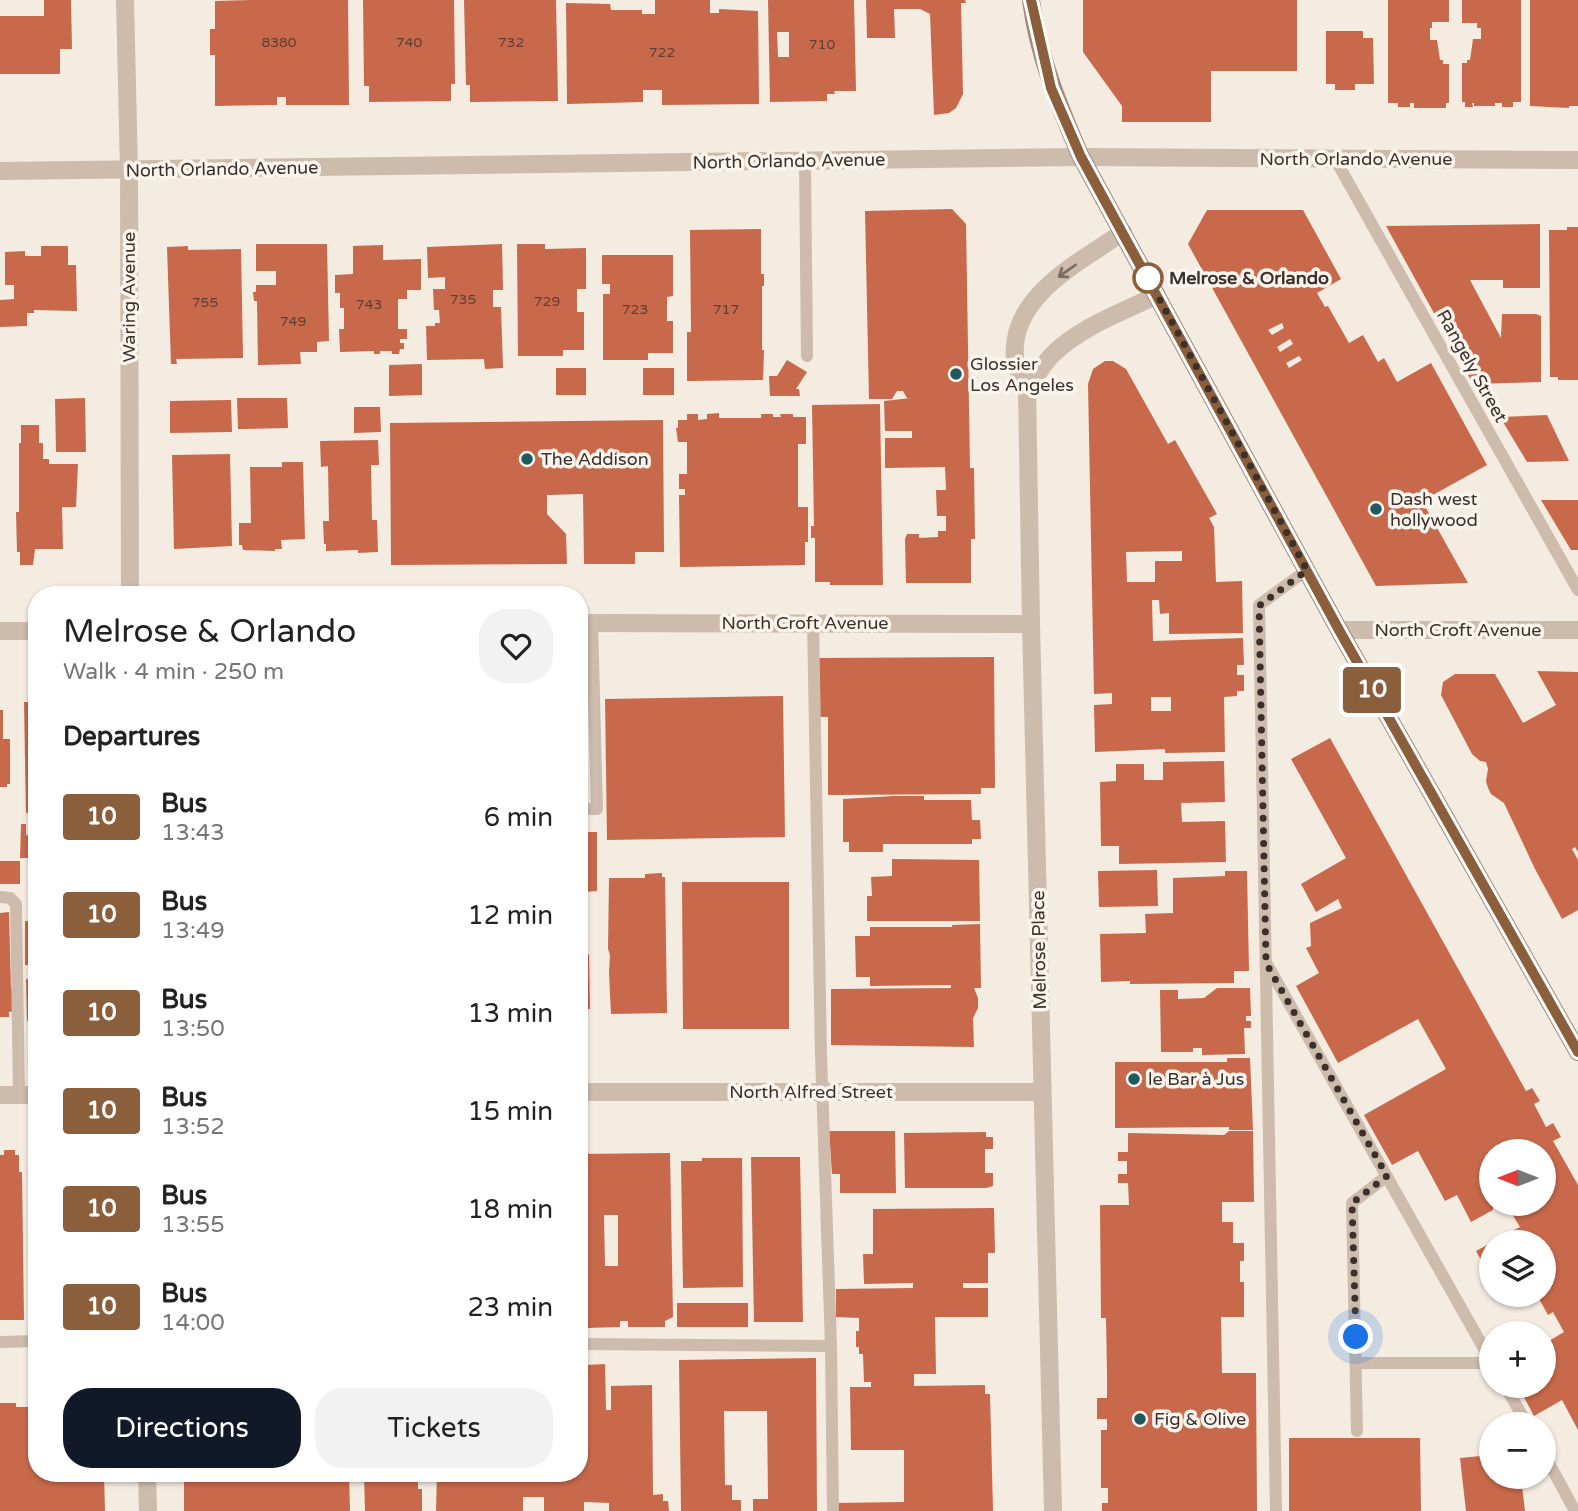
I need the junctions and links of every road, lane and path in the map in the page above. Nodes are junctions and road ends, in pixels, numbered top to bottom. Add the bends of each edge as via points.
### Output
1 (125, 0) edge
2 (1031, 0) edge
3 (1081, 157) junction
4 (1335, 159) junction
5 (1578, 160) edge
6 (805, 161) junction
7 (129, 170) junction
8 (0, 171) edge
9 (1123, 232) junction
10 (1157, 295) junction
11 (807, 356) dead end
12 (1027, 389) junction
13 (1307, 570) junction
14 (130, 586) edge
15 (1578, 590) edge
16 (813, 622) junction
17 (588, 623) edge
18 (1031, 624) junction
19 (1578, 629) edge
20 (1339, 630) junction
21 (0, 631) edge
22 (28, 631) edge
23 (588, 657) edge
24 (588, 809) edge
25 (0, 897) edge
26 (1266, 963) junction
27 (1578, 1052) edge
28 (822, 1091) junction
29 (1042, 1092) junction
30 (588, 1093) edge
31 (0, 1095) edge
32 (28, 1095) edge
33 (1387, 1176) junction
34 (1479, 1341) edge
35 (0, 1342) edge
36 (28, 1342) edge
37 (588, 1344) edge
38 (831, 1346) junction
39 (1479, 1362) edge
40 (1356, 1363) junction
41 (1357, 1431) dead end
42 (1556, 1476) edge
43 (147, 1482) edge
44 (148, 1511) edge
45 (833, 1511) edge
46 (1053, 1511) edge
47 (1276, 1511) edge
48 (1575, 1511) edge

1 - 7 street, Waring Avenue
2 - 3 main road via 1051,88
3 - 4 street, North Orlando Avenue
3 - 6 street, North Orlando Avenue
3 - 9 main road
4 - 5 street, North Orlando Avenue
4 - 15 lane, Rangely Street
6 - 7 street, North Orlando Avenue
6 - 11 lane
7 - 8 street, North Orlando Avenue
7 - 14 street, Waring Avenue
9 - 10 main road
9 -> 12 street, Melrose Place via 1051,282 1028,306 1017,331 1015,360
10 - 12 street via 1070,339 1050,356
10 - 13 main road
12 - 18 street, Melrose Place
13 - 20 main road
13 - 26 lane via 1259,606
16 - 17 street, North Croft Avenue
16 - 18 street, North Croft Avenue
16 - 28 lane
18 - 29 street, Melrose Place
19 - 20 street, North Croft Avenue
20 - 27 main road
21 - 22 street
23 - 24 lane via 597,809
25 - 32 lane via 16,904
26 - 33 lane
26 - 47 lane
28 - 29 street, North Alfred Street
28 - 30 street, North Alfred Street
28 - 38 lane
29 - 46 street, Melrose Place
31 - 32 street
33 - 34 lane
33 - 40 lane via 1352,1203
35 - 36 lane
37 - 38 lane
38 - 45 lane
39 - 40 lane
40 - 41 lane
42 - 48 lane
43 - 44 street

